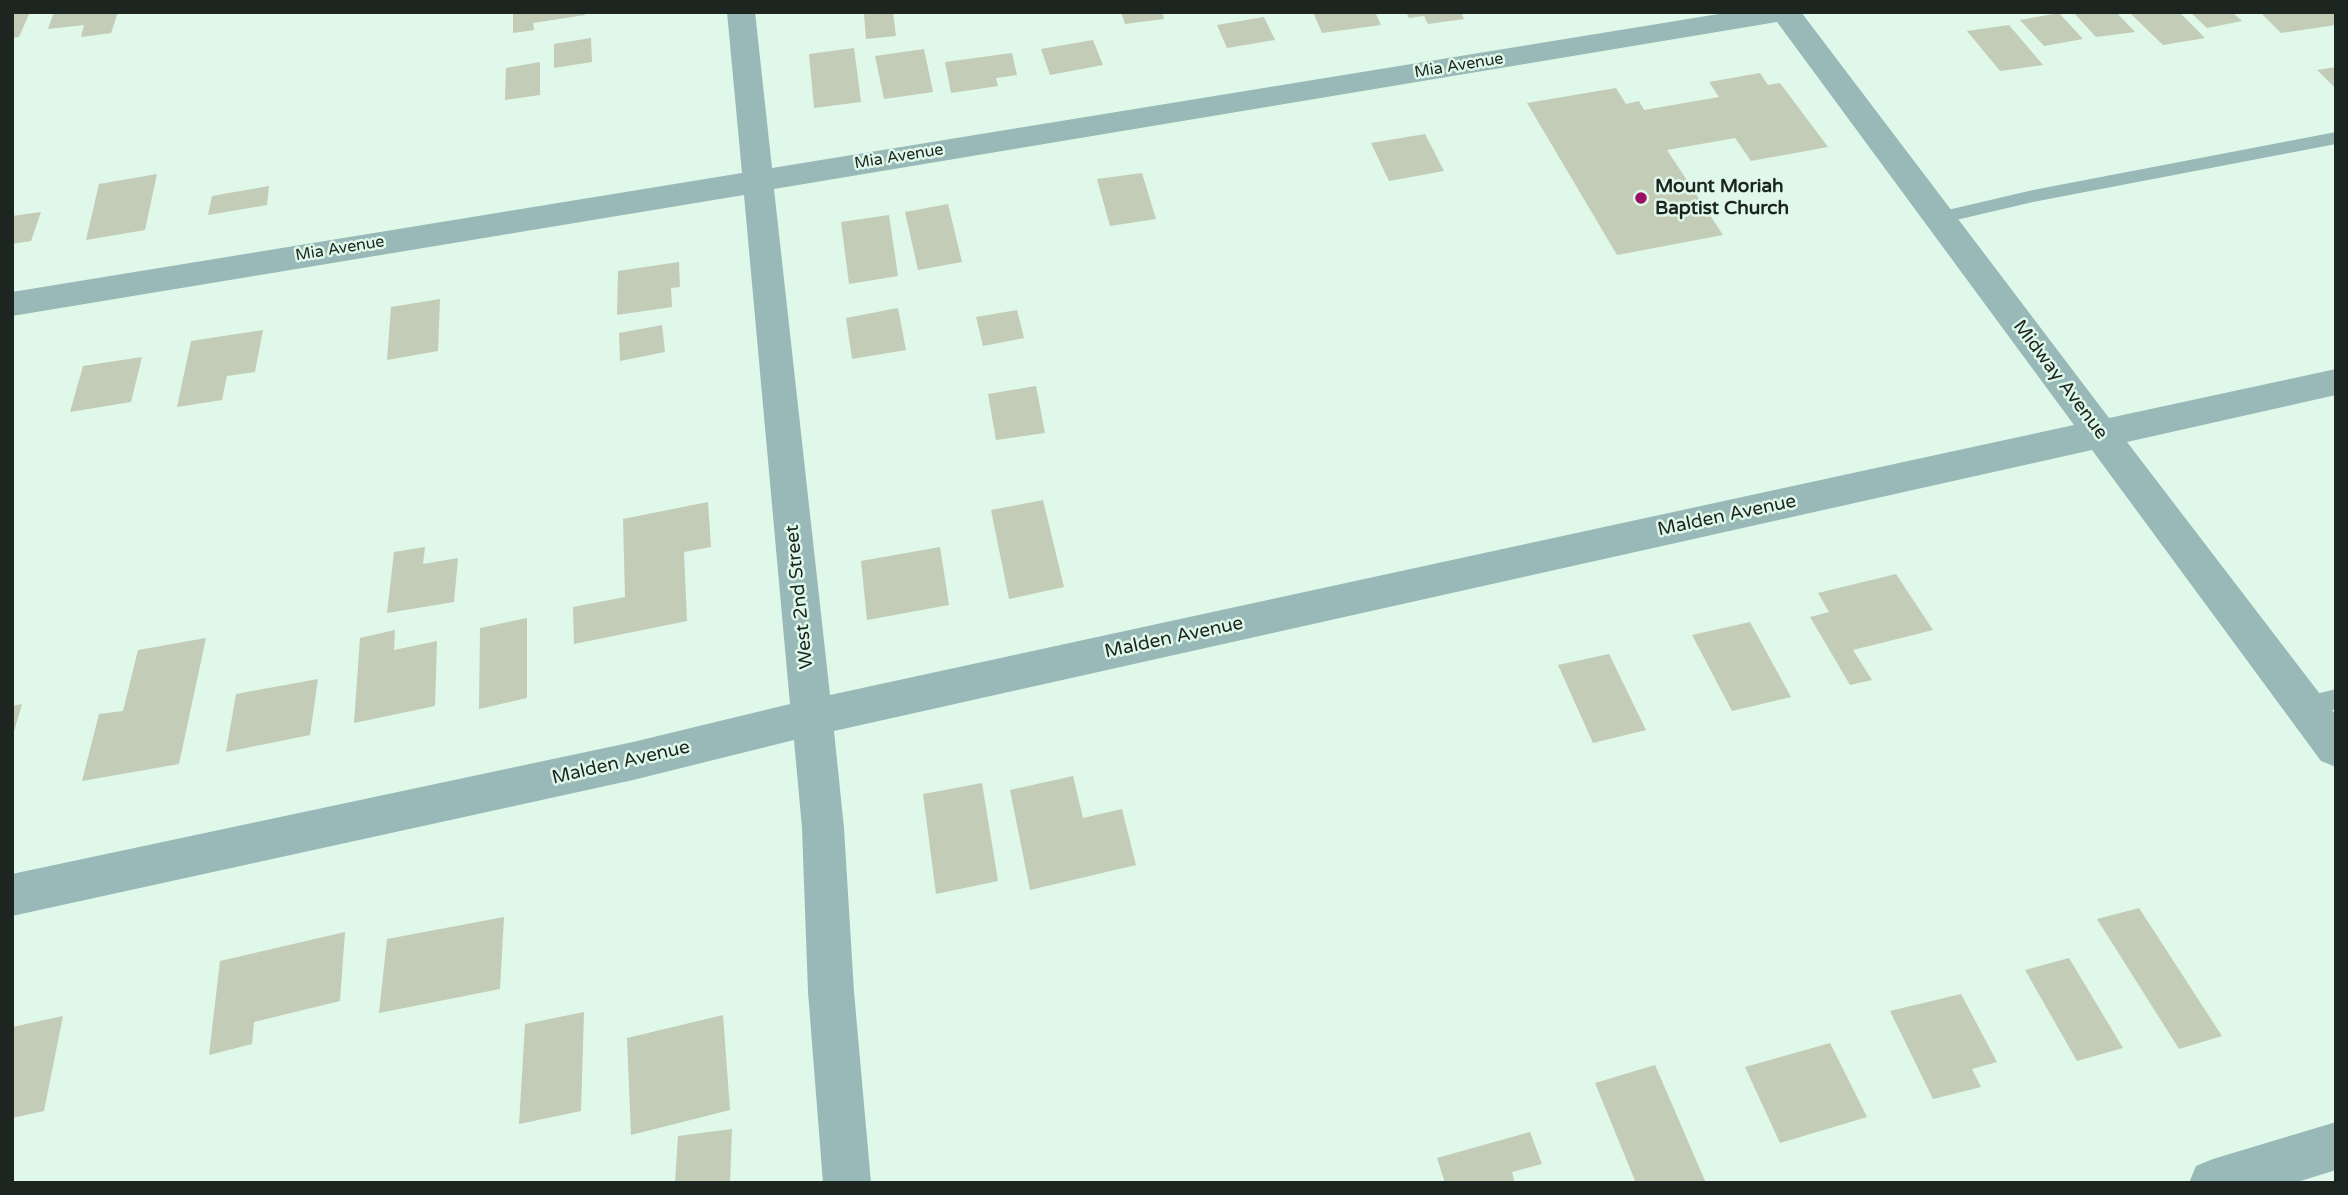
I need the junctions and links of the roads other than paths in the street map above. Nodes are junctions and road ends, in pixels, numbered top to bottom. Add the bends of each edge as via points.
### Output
1 (741, 12) edge
2 (1785, 12) edge
3 (2336, 138) edge
4 (758, 180) junction
5 (1938, 218) junction
6 (12, 304) edge
7 (2336, 382) edge
8 (2100, 433) junction
9 (2320, 702) edge
10 (812, 717) junction
11 (2336, 748) edge
12 (12, 895) edge
13 (2336, 1146) edge
14 (847, 1183) edge
15 (2213, 1183) edge

1 - 4 street, West 2nd Street
2 - 4 street, Mia Avenue
2 - 5 street, Midway Avenue
3 - 5 lane
4 - 6 street, Mia Avenue
4 - 10 street, West 2nd Street
5 - 8 street, Midway Avenue
7 - 8 street, Malden Avenue
8 - 9 street, Midway Avenue
8 - 10 street, Malden Avenue
9 - 11 street, Midway Avenue
10 - 12 street, Malden Avenue via 620,764
10 - 14 street, West 2nd Street
13 - 15 street

